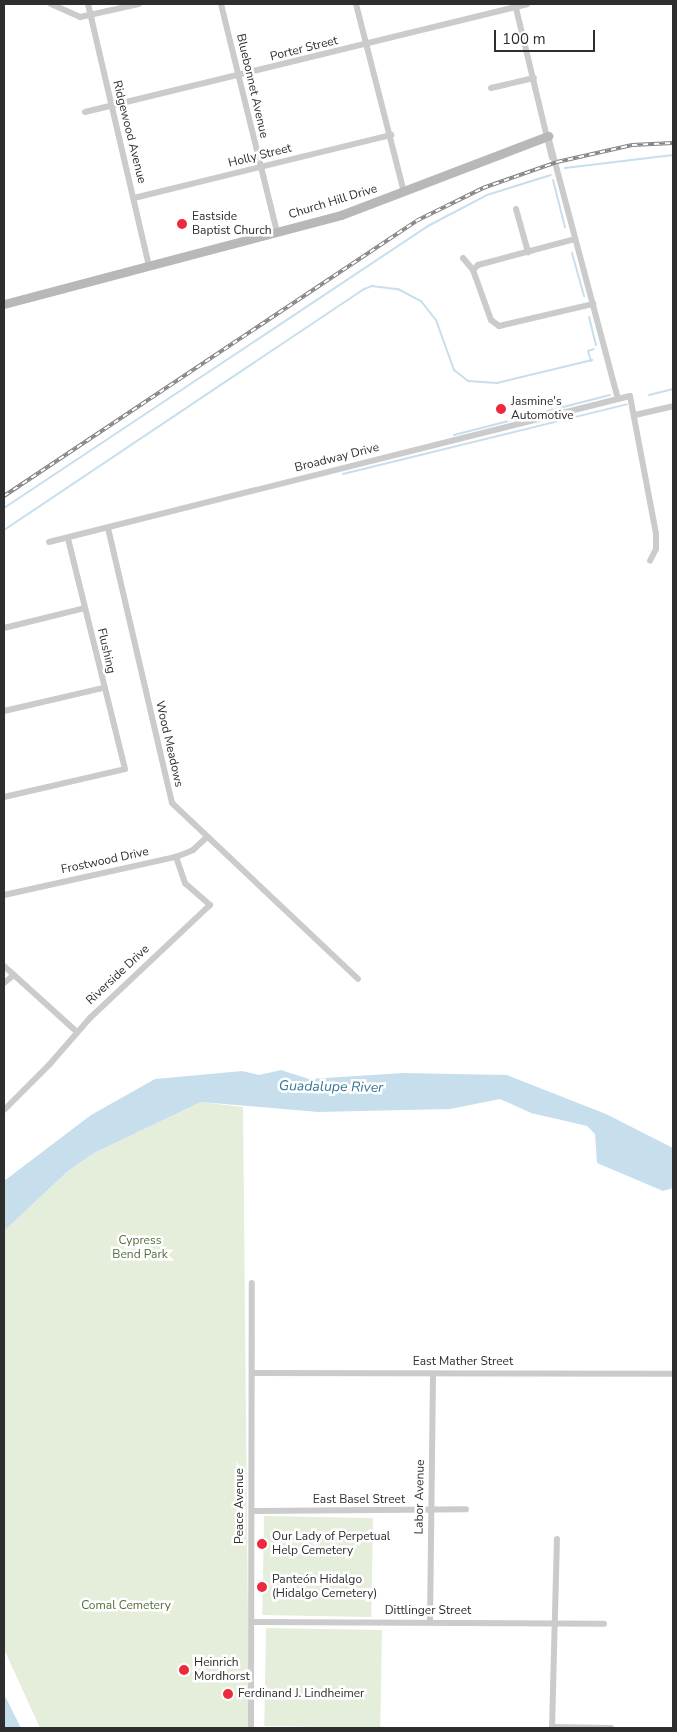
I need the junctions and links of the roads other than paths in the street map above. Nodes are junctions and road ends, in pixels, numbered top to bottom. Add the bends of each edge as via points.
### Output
1 (50, 4) edge
2 (88, 4) edge
3 (139, 4) edge
4 (221, 4) edge
5 (356, 4) edge
6 (527, 4) edge
7 (515, 5) edge
8 (91, 16) junction
9 (366, 45) junction
10 (239, 76) junction
11 (534, 78) junction
12 (490, 88) dead end
13 (111, 106) junction
14 (85, 112) dead end
15 (391, 135) junction
16 (548, 136) junction
17 (260, 167) junction
18 (404, 193) junction
19 (134, 198) junction
20 (516, 209) dead end
21 (277, 232) junction
22 (575, 239) junction
23 (528, 252) junction
24 (463, 258) dead end
25 (149, 266) junction
26 (473, 270) junction
27 (4, 304) edge
28 (593, 304) junction
29 (618, 399) junction
30 (673, 406) edge
31 (635, 415) junction
32 (108, 528) junction
33 (68, 538) junction
34 (49, 542) dead end
35 (650, 561) dead end
36 (85, 608) junction
37 (4, 628) edge
38 (103, 688) junction
39 (4, 711) edge
40 (4, 797) edge
41 (206, 838) junction
42 (176, 857) junction
43 (4, 894) edge
44 (4, 966) edge
45 (14, 975) junction
46 (358, 979) dead end
47 (4, 983) edge
48 (77, 1032) junction
49 (4, 1110) edge
50 (252, 1284) dead end
51 (253, 1372) junction
52 (432, 1374) junction
53 (673, 1374) edge
54 (466, 1509) dead end
55 (253, 1511) junction
56 (431, 1511) junction
57 (557, 1539) dead end
58 (430, 1621) junction
59 (252, 1622) junction
60 (556, 1623) junction
61 (604, 1624) dead end
62 (250, 1728) edge
63 (552, 1728) edge
64 (612, 1728) edge

1 - 8 street via 72,16
2 - 8 street, Ridgewood Avenue
3 - 8 street
4 - 10 street, Bluebonnet Avenue
5 - 9 street
6 - 7 street, Porter Street
7 - 9 street, Porter Street
7 - 11 street
8 - 13 street, Ridgewood Avenue
9 - 10 street, Porter Street
9 - 15 street
10 - 13 street, Porter Street
10 - 17 street, Bluebonnet Avenue
11 - 12 street
11 - 16 street
13 - 14 street, Porter Street
13 - 19 street, Ridgewood Avenue
15 - 17 street, Holly Street
15 - 18 street
16 - 18 street, Church Hill Drive
16 - 22 street
17 - 19 street, Holly Street
17 - 21 street, Bluebonnet Avenue
18 - 21 street, Church Hill Drive via 341,215
19 - 25 street, Ridgewood Avenue
20 - 23 street
21 - 25 street, Church Hill Drive
22 - 23 street
22 - 28 street
23 - 26 street via 478,265
24 - 26 street
25 - 27 street, Church Hill Drive
26 - 28 street via 473,277 496,325 504,326
28 - 29 street
29 - 31 street, Broadway Drive via 630,396
29 - 32 street, Broadway Drive
30 - 31 street
31 - 35 street via 656,533 656,549
32 - 33 street, Broadway Drive
32 - 41 street, Wood Meadows via 169,796 178,812
33 - 34 street, Broadway Drive
33 - 36 street, Flushing
36 - 37 street
36 - 38 street, Flushing
38 - 39 street
38 - 40 street, Flushing via 125,769
41 - 42 street, Frostwood Drive via 193,850
41 - 46 street, Wood Meadows
42 - 43 street, Frostwood Drive
42 - 48 street, Riverside Drive via 185,883 210,905
44 - 45 street
45 - 47 street
45 - 48 street
48 - 49 street, Riverside Drive
50 - 51 street, Peace Avenue
51 - 52 street, East Mather Street
51 - 55 street, Peace Avenue
52 - 53 street, East Mather Street
52 - 56 street, Labor Avenue
54 - 56 street, East Basel Street
55 - 56 street, East Basel Street
55 - 59 street, Peace Avenue
56 - 58 street, Labor Avenue
57 - 60 street
58 - 59 street, Dittlinger Street
58 - 60 street, Dittlinger Street
59 - 62 street, Peace Avenue
60 - 61 street, Dittlinger Street
60 - 63 street
63 - 64 street

